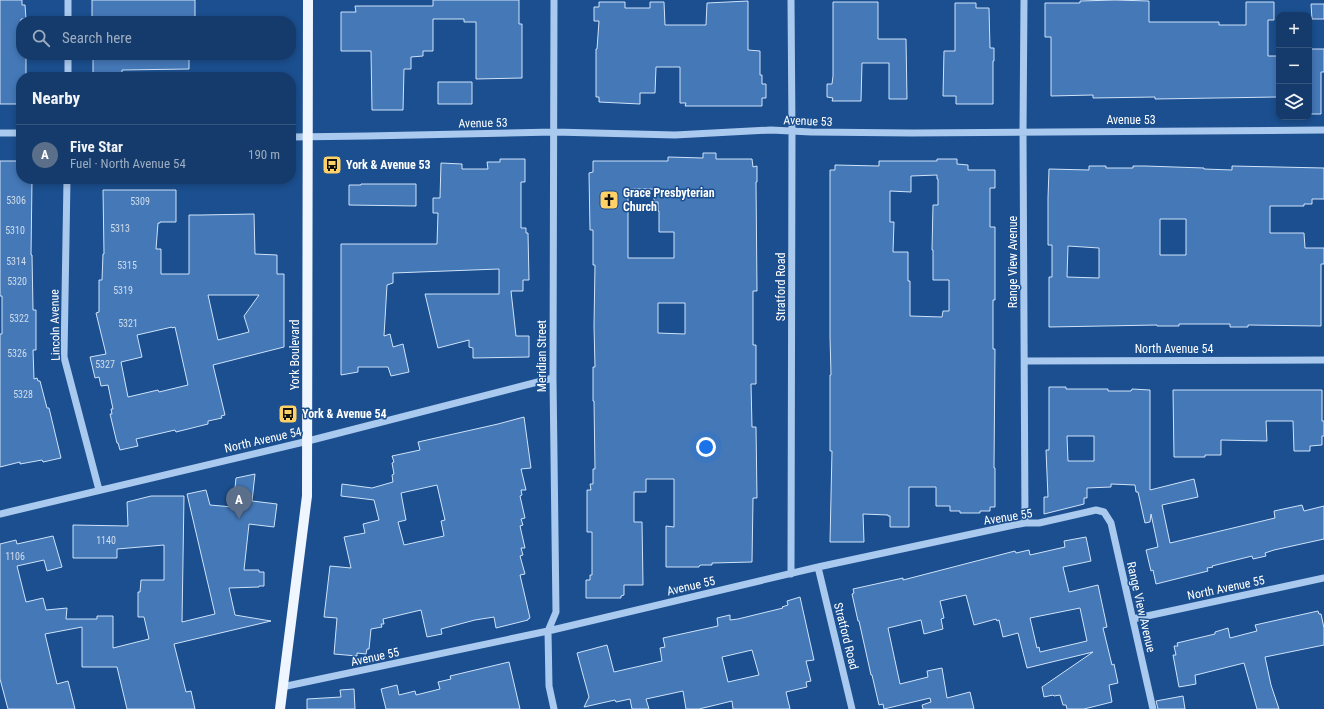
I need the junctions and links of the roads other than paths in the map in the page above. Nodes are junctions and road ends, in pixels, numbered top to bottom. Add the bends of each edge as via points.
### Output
1 (68, 0) edge
2 (308, 0) edge
3 (554, 0) edge
4 (791, 0) edge
5 (1024, 0) edge
6 (68, 16) edge
7 (68, 60) edge
8 (68, 72) edge
9 (1324, 130) edge
10 (792, 131) junction
11 (554, 132) junction
12 (1023, 132) junction
13 (0, 133) edge
14 (16, 133) edge
15 (296, 137) edge
16 (308, 137) junction
17 (67, 184) edge
18 (1025, 360) junction
19 (1324, 360) edge
20 (553, 378) junction
21 (308, 441) junction
22 (99, 490) junction
23 (1104, 512) joint
24 (0, 514) edge
25 (1025, 523) junction
26 (818, 567) junction
27 (791, 574) junction
28 (1324, 578) edge
29 (1132, 620) junction
30 (548, 631) junction
31 (282, 687) junction
32 (280, 709) edge
33 (554, 709) edge
34 (852, 709) edge
35 (1153, 709) edge

1 - 6 street
2 - 16 main road, York Boulevard
3 - 11 street, Meridian Street
4 - 10 street, Stratford Road
5 - 12 street, Range View Avenue
7 - 8 street
9 - 12 street, Avenue 53
10 - 11 street, Avenue 53 via 674,134
10 - 12 street, Avenue 53
10 - 27 street, Stratford Road
11 - 16 street, Avenue 53
11 - 20 street, Meridian Street
12 - 18 street, Range View Avenue
13 - 14 street
15 - 16 street, Avenue 53
16 - 21 main road, York Boulevard
17 - 22 street, Lincoln Avenue via 64,357
18 - 19 street, North Avenue 54
18 - 25 street, Range View Avenue
20 - 21 street, North Avenue 54
20 - 30 street, Meridian Street via 556,612
21 - 22 street, North Avenue 54
21 - 31 main road, York Boulevard via 307,496
22 - 24 street, North Avenue 54
23 - 25 street, Avenue 55 via 1096,510 1039,523
23 - 29 street, Range View Avenue via 1111,523
25 - 26 street, Avenue 55
26 - 27 street, Avenue 55
26 - 34 street, Stratford Road
27 - 30 street, Avenue 55
28 - 29 street, North Avenue 55
29 - 35 street, Range View Avenue
30 - 31 street, Avenue 55
30 - 33 street, Meridian Street via 549,686
31 - 32 main road, York Boulevard

